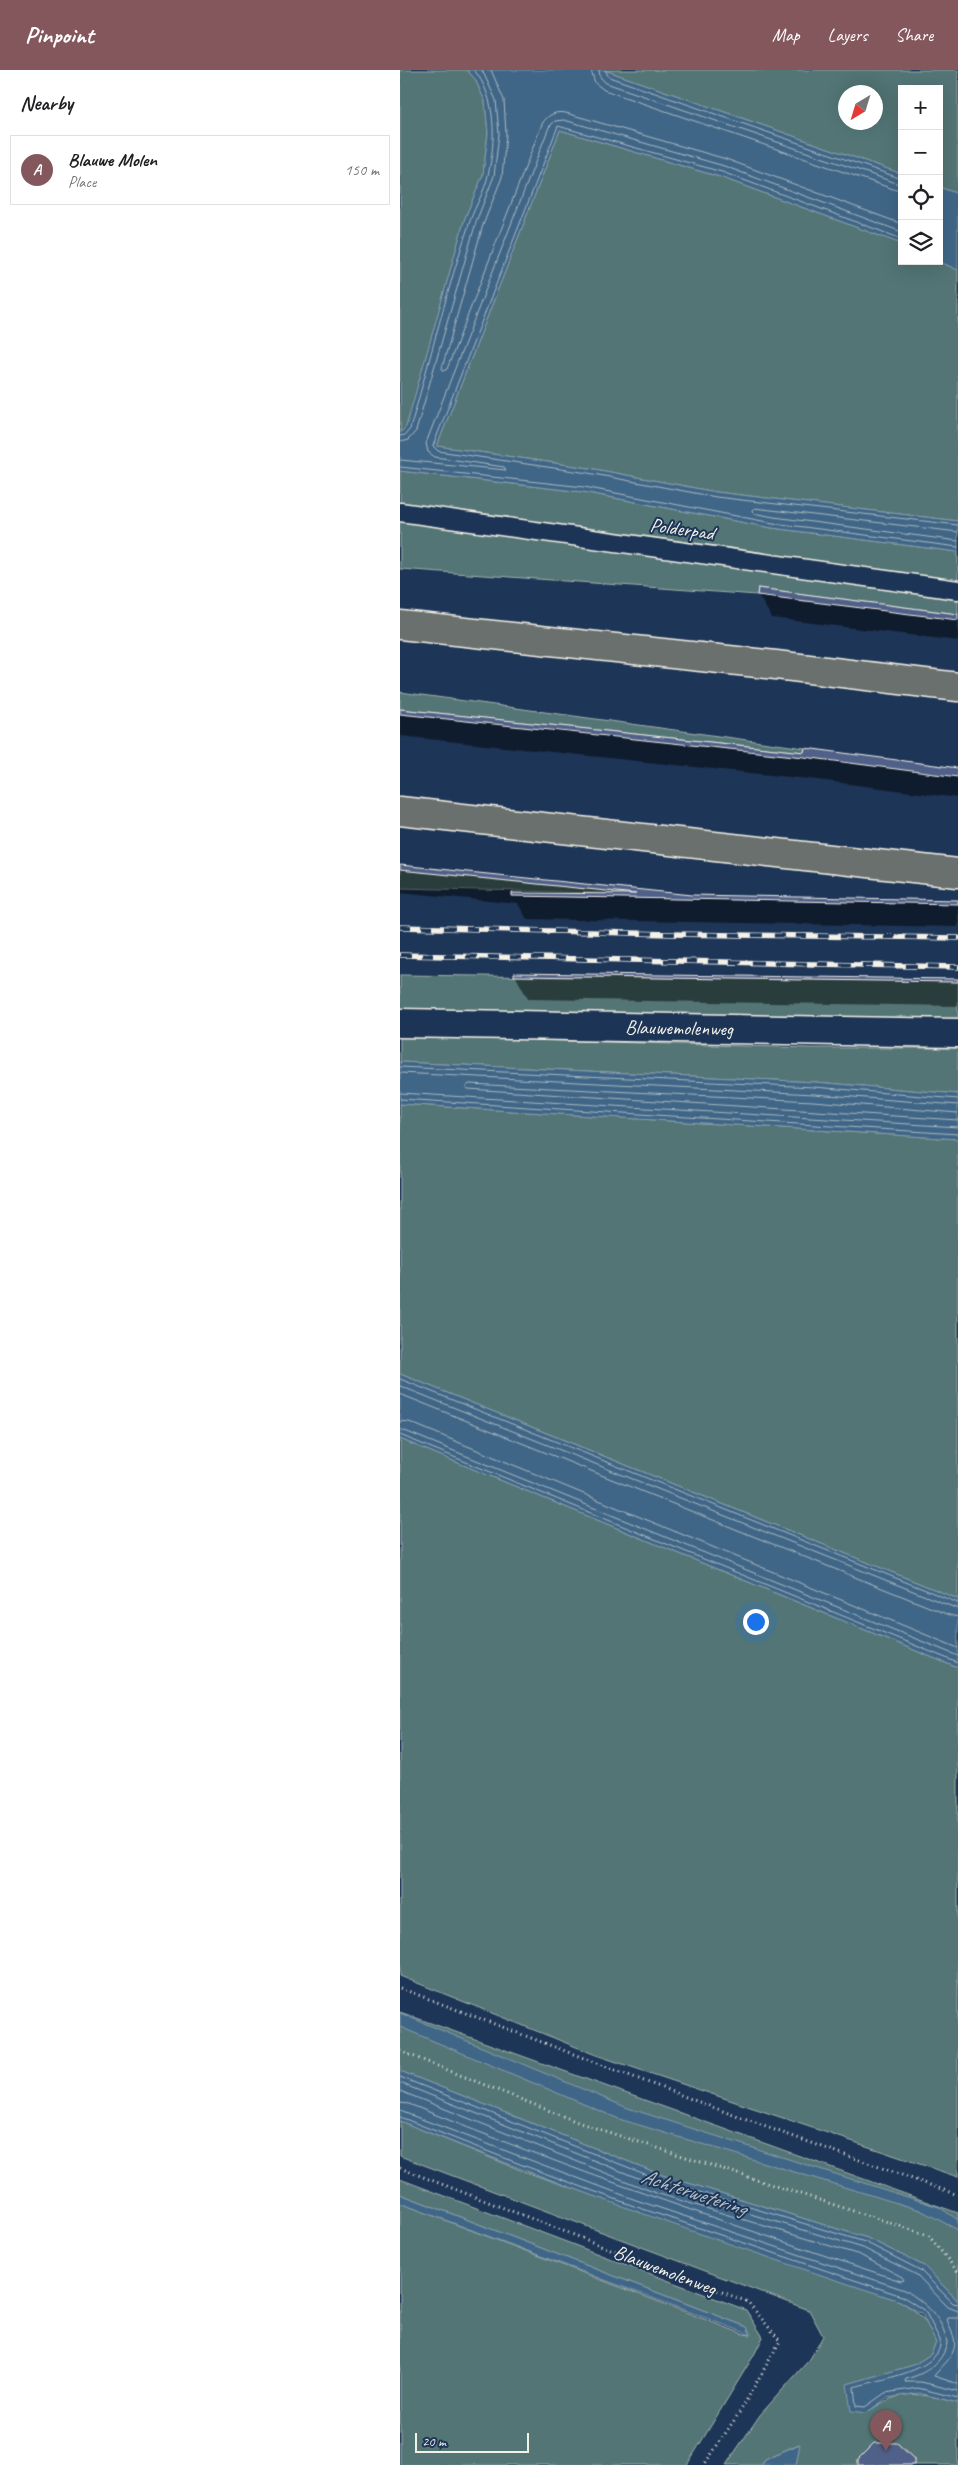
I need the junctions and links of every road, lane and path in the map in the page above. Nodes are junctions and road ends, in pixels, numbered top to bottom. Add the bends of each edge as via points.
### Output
1 (400, 512) edge
2 (958, 590) edge
3 (400, 625) edge
4 (958, 687) edge
5 (400, 811) edge
6 (958, 873) edge
7 (400, 1023) edge
8 (958, 1033) edge
9 (400, 1988) edge
10 (400, 2051) edge
11 (400, 2168) edge
12 (958, 2195) edge
13 (958, 2272) edge
14 (704, 2465) edge

1 - 2 lane, Polderpad
3 - 4 highway
5 - 6 highway
7 - 8 street, Blauwemolenweg
9 - 12 path via 741,2118
10 - 13 path via 580,2123 928,2235
11 - 14 path, Blauwemolenweg via 748,2302 780,2341 741,2410

